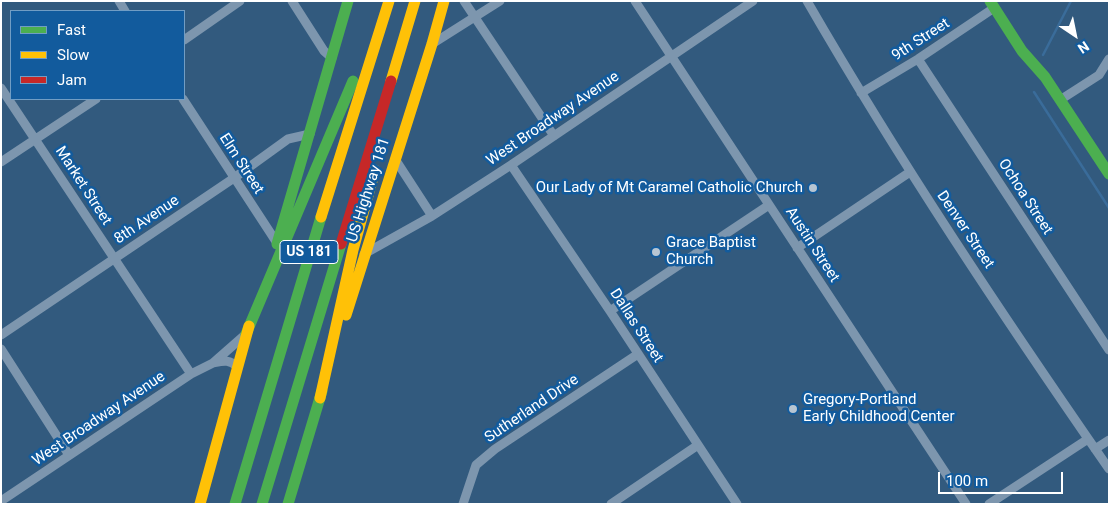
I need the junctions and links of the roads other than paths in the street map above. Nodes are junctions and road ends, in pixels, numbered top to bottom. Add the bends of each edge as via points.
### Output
1 (240, 1) edge
2 (292, 1) edge
3 (348, 1) edge
4 (382, 1) edge
5 (389, 1) edge
6 (415, 1) edge
7 (420, 1) edge
8 (444, 1) edge
9 (464, 1) edge
10 (500, 1) edge
11 (635, 1) edge
12 (753, 1) edge
13 (807, 1) edge
14 (992, 4) edge
15 (474, 18) junction
16 (185, 39) edge
17 (432, 44) junction
18 (671, 56) junction
19 (332, 58) junction
20 (918, 59) junction
21 (1109, 60) edge
22 (1, 88) edge
23 (861, 93) junction
24 (94, 100) edge
25 (184, 100) edge
26 (1060, 100) junction
27 (310, 134) junction
28 (554, 136) junction
29 (36, 139) junction
30 (394, 159) junction
31 (1, 162) edge
32 (511, 165) junction
33 (910, 172) junction
34 (1109, 174) edge
35 (234, 178) junction
36 (769, 205) junction
37 (432, 216) junction
38 (277, 243) junction
39 (797, 248) junction
40 (364, 254) junction
41 (114, 258) junction
42 (610, 311) junction
43 (246, 334) junction
44 (1, 335) edge
45 (1, 349) edge
46 (1109, 350) edge
47 (638, 354) junction
48 (213, 362) junction
49 (237, 367) junction
50 (191, 374) junction
51 (320, 398) junction
52 (1088, 439) junction
53 (1109, 440) edge
54 (698, 445) junction
55 (1095, 449) junction
56 (69, 455) junction
57 (1109, 469) edge
58 (1, 501) edge
59 (200, 504) edge
60 (234, 504) edge
61 (262, 504) edge
62 (288, 504) edge
63 (463, 504) edge
64 (611, 504) edge
65 (737, 504) edge
66 (966, 504) edge
67 (989, 504) edge

1 - 16 street
2 - 19 street via 324,51
3 - 19 main road
4 - 43 main road via 348,94
5 - 60 main road, US 181 via 308,254
6 - 61 main road, US 181
7 - 51 main road via 353,250
8 - 17 main road, US Highway 181
9 - 15 street
10 - 15 street
11 - 18 street, Austin Street
12 - 18 street, West Broadway Avenue
13 - 23 street, Denver Street
14 - 20 street, 9th Street
14 - 26 main road via 1022,51
15 - 17 street
15 - 28 street
17 - 30 main road, US Highway 181
18 - 28 street, West Broadway Avenue
18 - 36 street, Austin Street
19 - 27 main road
20 - 23 street, 9th Street
20 - 46 street, Ochoa Street
21 - 26 street via 1099,75
22 - 29 street, Market Street
23 - 33 street, Denver Street
24 - 29 street
25 - 35 street, Elm Street
26 - 34 main road
27 - 35 street, 8th Avenue via 288,139
27 - 38 main road
28 - 32 street, West Broadway Avenue
29 - 31 street
29 - 41 street, Market Street
30 - 37 street
30 - 40 main road, US Highway 181
32 - 37 street, West Broadway Avenue
32 - 42 street, Dallas Street
33 - 39 street
33 - 52 street, Denver Street
35 - 38 street, Elm Street
35 - 41 street, 8th Avenue
36 - 39 street, Austin Street
36 - 42 street
37 - 40 street, West Broadway Avenue
38 - 43 main road
39 - 66 street, Austin Street
40 - 51 main road, US Highway 181
41 - 44 street, 8th Avenue
41 - 50 street, Market Street
42 - 47 street, Dallas Street
43 - 48 street, West Broadway Avenue
43 - 49 main road
45 - 56 street
47 - 54 street, Dallas Street
47 - 63 street, Sutherland Drive via 476,465
48 - 49 street via 226,361
48 - 50 street, West Broadway Avenue
49 - 59 main road
50 - 56 street, West Broadway Avenue
51 - 62 main road, US Highway 181
52 - 55 street, Denver Street
52 - 67 street
53 - 55 street
54 - 64 street
54 - 65 street, Dallas Street
55 - 57 street, Denver Street
56 - 58 street, West Broadway Avenue

